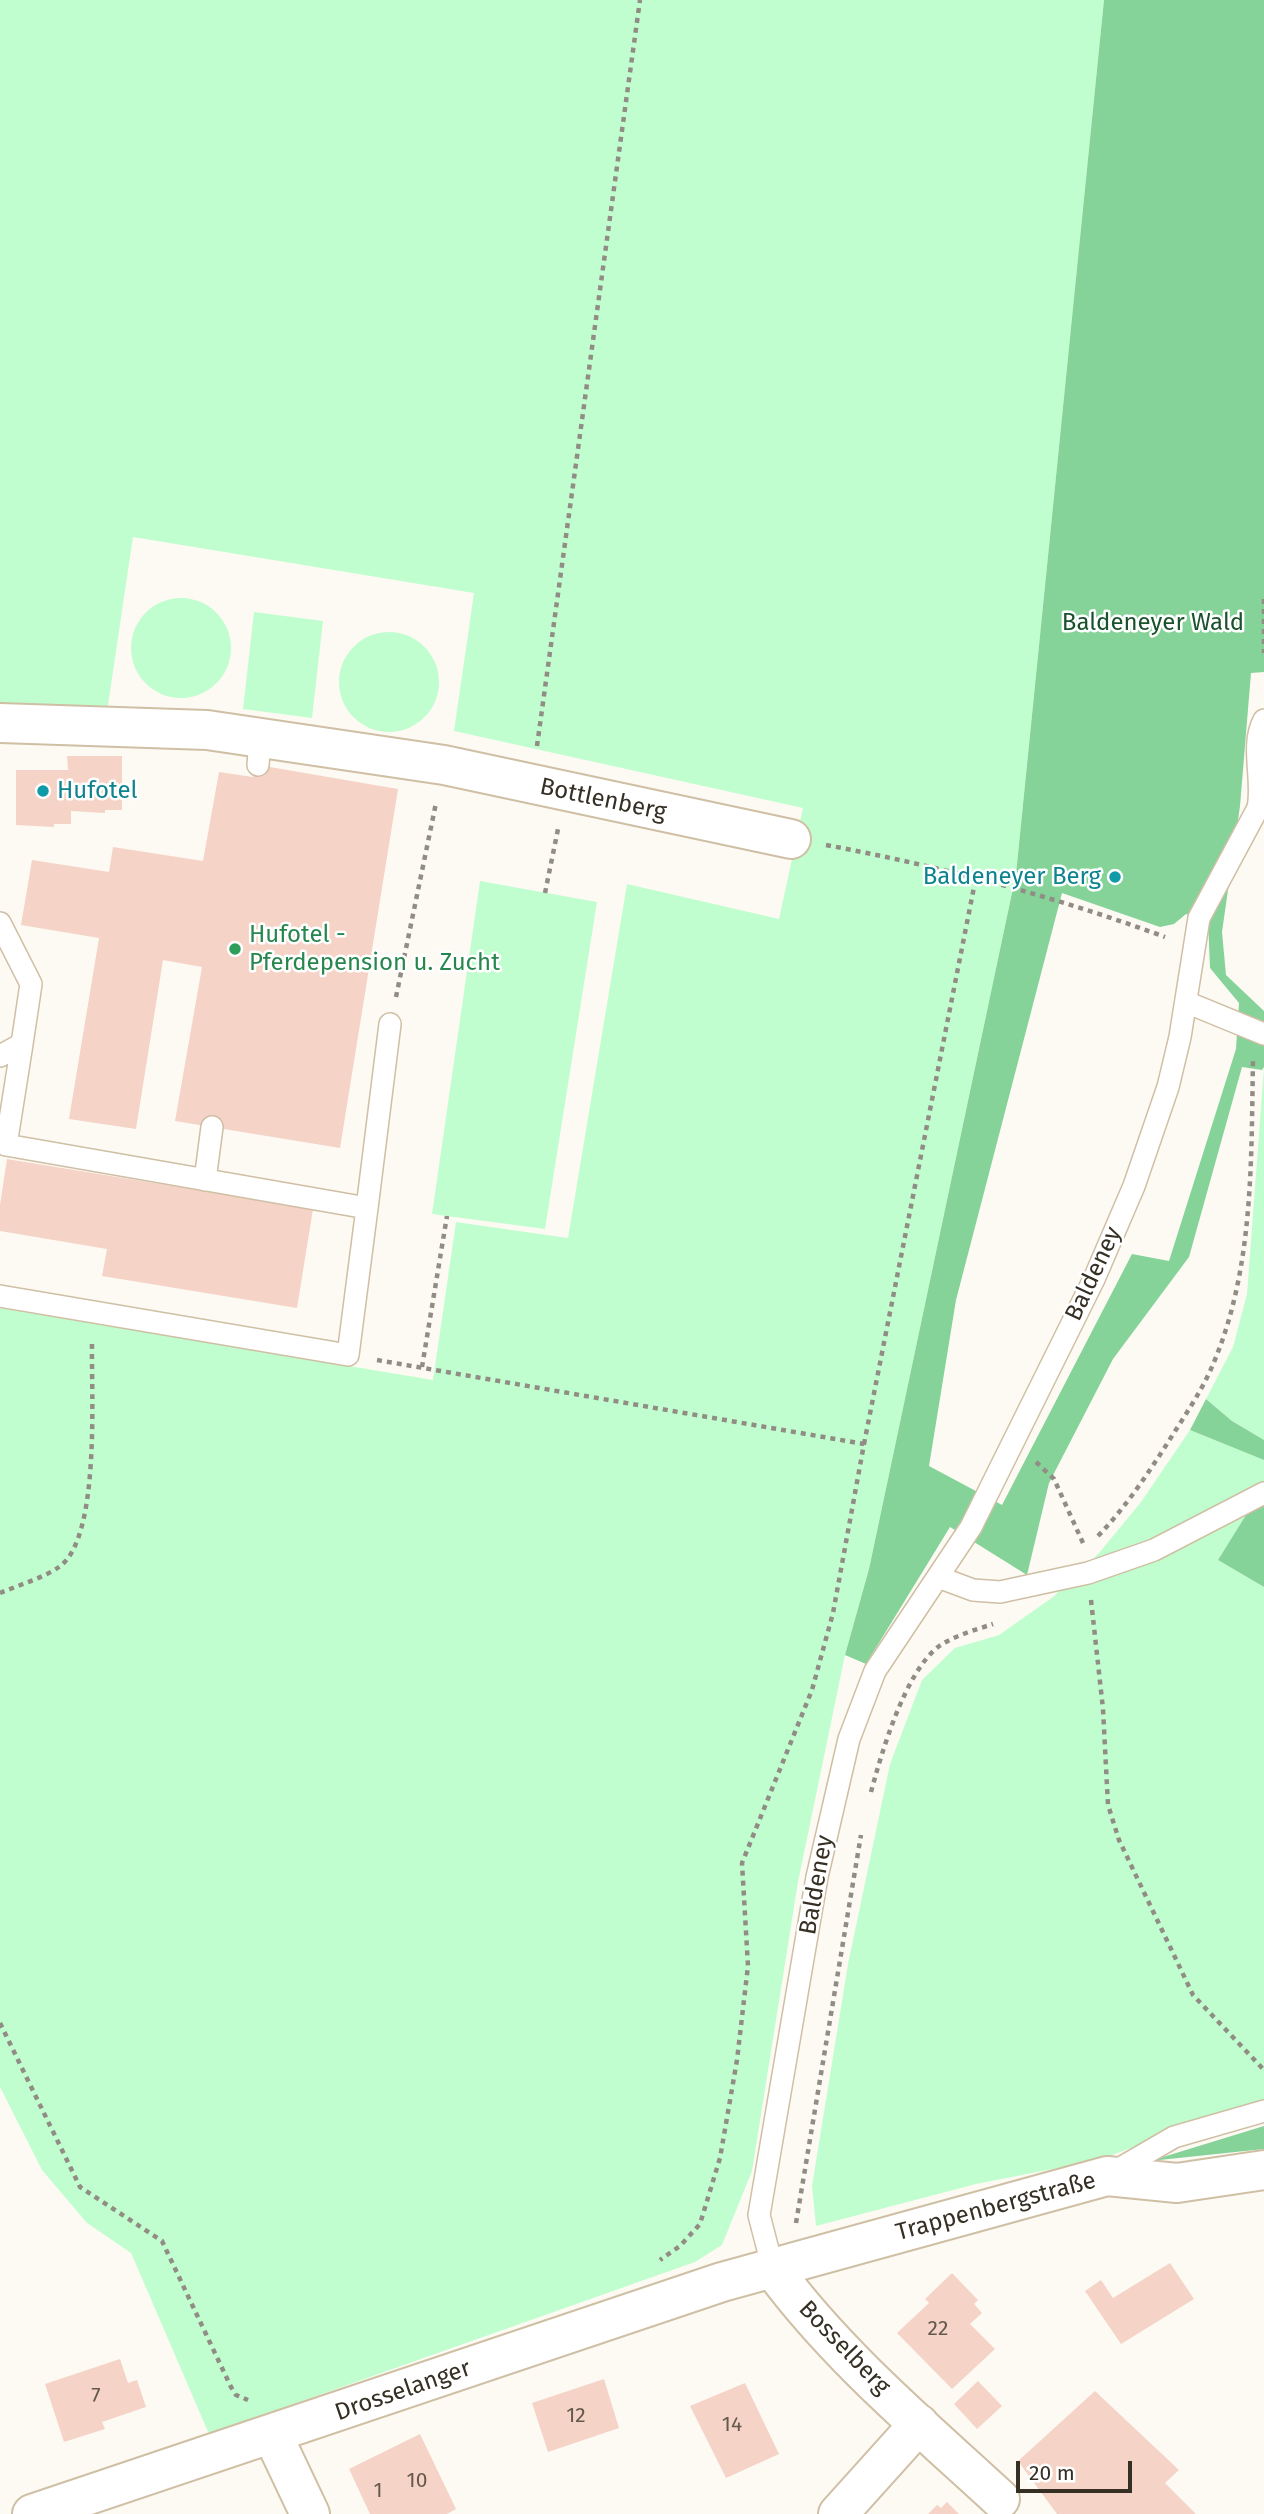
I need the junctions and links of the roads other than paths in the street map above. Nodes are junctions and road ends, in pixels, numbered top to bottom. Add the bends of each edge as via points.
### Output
1 (1264, 719) edge
2 (0, 723) edge
3 (791, 839) road end
4 (0, 923) edge
5 (1186, 1002) junction
6 (390, 1024) road end
7 (1259, 1032) edge
8 (22, 1044) junction
9 (0, 1056) edge
10 (212, 1127) dead end
11 (205, 1180) junction
12 (367, 1208) junction
13 (0, 1296) edge
14 (1264, 1493) edge
15 (938, 1577) junction
16 (1264, 2111) edge
17 (1264, 2170) edge
18 (1107, 2176) junction
19 (783, 2266) junction
20 (919, 2424) junction
21 (273, 2435) junction
22 (1000, 2499) dead end
23 (32, 2514) edge
24 (310, 2514) edge
25 (838, 2514) edge

1 - 5 lane, Baldeney via 1258,736 1258,807 1199,918
2 - 3 street, Bottlenberg via 207,730 259,752 444,765
4 - 8 lane via 31,984
5 - 7 lane
5 - 15 lane, Baldeney via 1167,1087 1094,1279 971,1527
6 - 12 lane
8 - 9 lane
8 - 11 lane via 6,1145
10 - 11 lane
11 - 12 lane
12 - 13 lane via 348,1355
14 - 15 lane via 1154,1550 1088,1573 1000,1592 973,1590
15 - 19 lane, Baldeney via 875,1671 849,1739 817,1877 759,2216
16 - 18 lane via 1174,2137
17 - 18 street, Trappenbergstraße via 1177,2183
18 - 19 street, Trappenbergstraße
19 - 20 street, Bosselberg via 794,2298
19 - 21 street, Drosselanger via 722,2282
20 - 22 street, Bosselberg
20 - 25 street
21 - 23 street, Drosselanger
21 - 24 street

